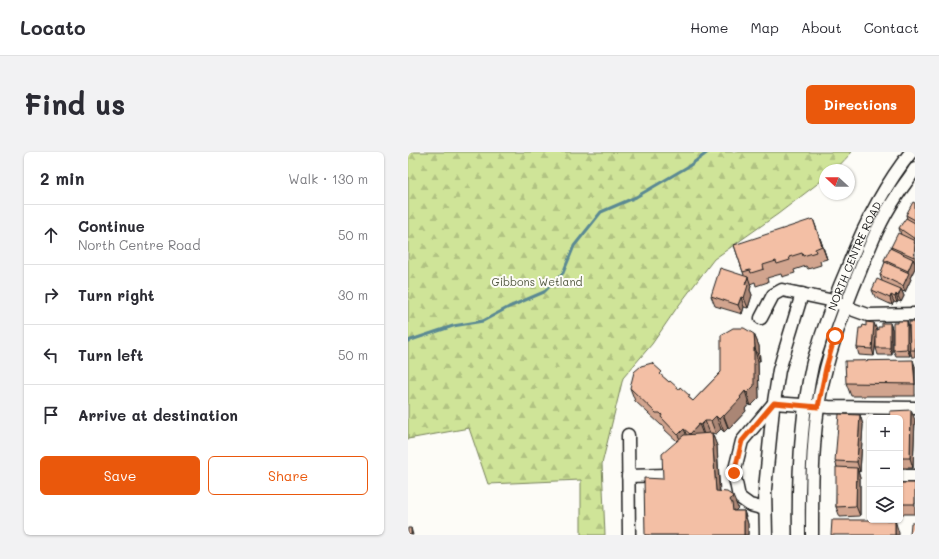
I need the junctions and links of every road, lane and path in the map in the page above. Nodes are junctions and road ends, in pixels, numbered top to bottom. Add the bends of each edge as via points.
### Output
1 (911, 152) edge
2 (915, 170) edge
3 (802, 294) junction
4 (834, 301) junction
5 (846, 306) junction
6 (915, 314) edge
7 (761, 318) dead end
8 (774, 403) junction
9 (805, 406) junction
10 (818, 407) junction
11 (915, 408) edge
12 (878, 413) edge
13 (628, 435) dead end
14 (667, 475) edge
15 (628, 476) junction
16 (903, 476) edge
17 (915, 476) edge
18 (765, 509) junction
19 (629, 535) edge
20 (766, 535) edge
21 (799, 535) edge
22 (812, 535) edge

1 - 4 street, NORTH CENTRE ROAD via 898,168 871,214
2 - 5 street, NORTH CENTRE ROAD via 882,220
3 - 4 street
3 - 7 street via 782,290 773,295
3 - 8 street via 779,370
4 - 5 street
4 - 9 street, NORTH CENTRE ROAD via 812,365
5 - 6 street via 868,314
5 - 10 street, NORTH CENTRE ROAD via 826,368
8 - 9 street
8 - 18 street
8 - 18 street via 742,441 734,473 739,497 750,505
9 - 10 street
9 - 21 street, NORTH CENTRE ROAD via 800,448
10 - 12 street
10 - 22 street, NORTH CENTRE ROAD via 813,457
11 - 12 street
13 - 15 street
14 - 15 street
15 - 19 street
16 - 17 street
18 - 20 street

